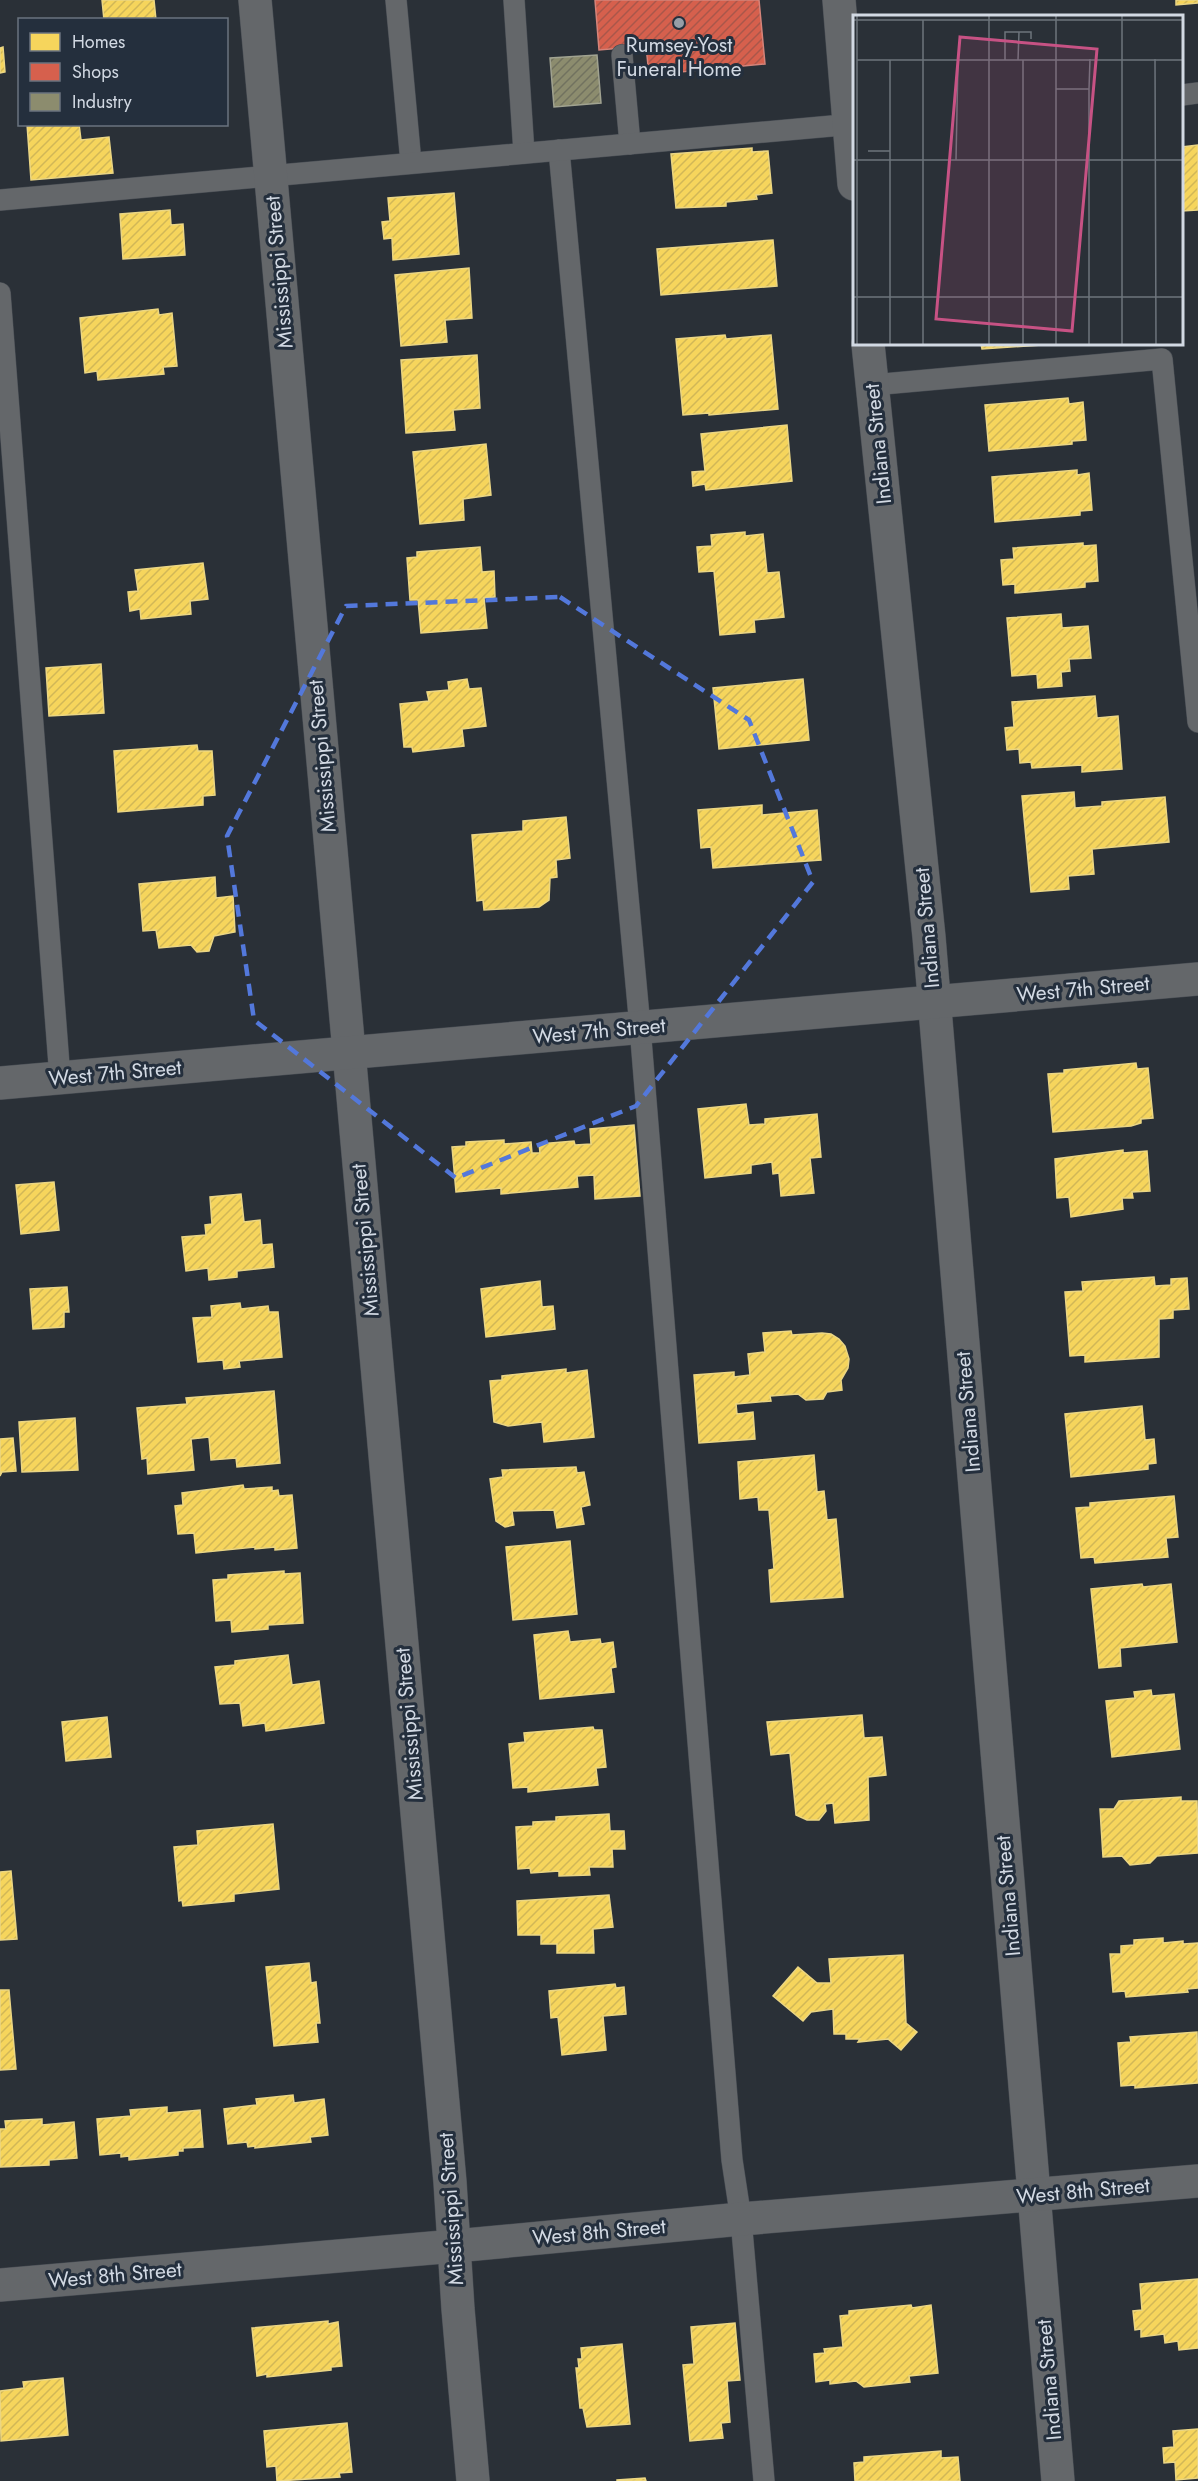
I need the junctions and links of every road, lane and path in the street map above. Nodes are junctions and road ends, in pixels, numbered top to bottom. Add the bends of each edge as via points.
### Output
1 (255, 0) edge
2 (396, 0) edge
3 (514, 0) edge
4 (839, 0) edge
5 (622, 55) dead end
6 (1198, 93) edge
7 (1183, 94) edge
8 (852, 124) edge
9 (630, 144) junction
10 (853, 144) edge
11 (559, 150) junction
12 (524, 153) junction
13 (411, 163) junction
14 (270, 175) junction
15 (0, 200) edge
16 (0, 293) edge
17 (868, 345) edge
18 (1162, 351) edge
19 (872, 385) junction
20 (1198, 722) edge
21 (1198, 979) edge
22 (934, 1002) junction
23 (640, 1028) junction
24 (348, 1052) junction
25 (60, 1078) junction
26 (0, 1083) edge
27 (1198, 2181) edge
28 (1033, 2195) junction
29 (741, 2219) junction
30 (455, 2246) junction
31 (0, 2286) edge
32 (472, 2481) edge
33 (764, 2481) edge
34 (1058, 2481) edge

1 - 14 street, Mississippi Street
2 - 13 lane
3 - 12 lane
4 - 8 street
5 - 9 lane
6 - 7 lane
8 - 9 lane
8 - 10 street
9 - 11 lane
11 - 12 lane
11 - 23 lane
12 - 13 lane
13 - 14 lane
14 - 15 lane via 228,182
14 - 24 street, Mississippi Street
16 - 25 lane
17 - 19 street, Indiana Street
18 - 19 lane
18 - 20 lane
19 - 22 street, Indiana Street
21 - 22 street, West 7th Street
22 - 23 street, West 7th Street
22 - 28 street, Indiana Street
23 - 24 street, West 7th Street
23 - 29 lane via 732,2160
24 - 25 street, West 7th Street
24 - 30 street, Mississippi Street
25 - 26 street, West 7th Street
27 - 28 street, West 8th Street
28 - 29 street, West 8th Street
28 - 34 street, Indiana Street
29 - 30 street, West 8th Street
29 - 33 lane
30 - 31 street, West 8th Street
30 - 32 street, Mississippi Street

